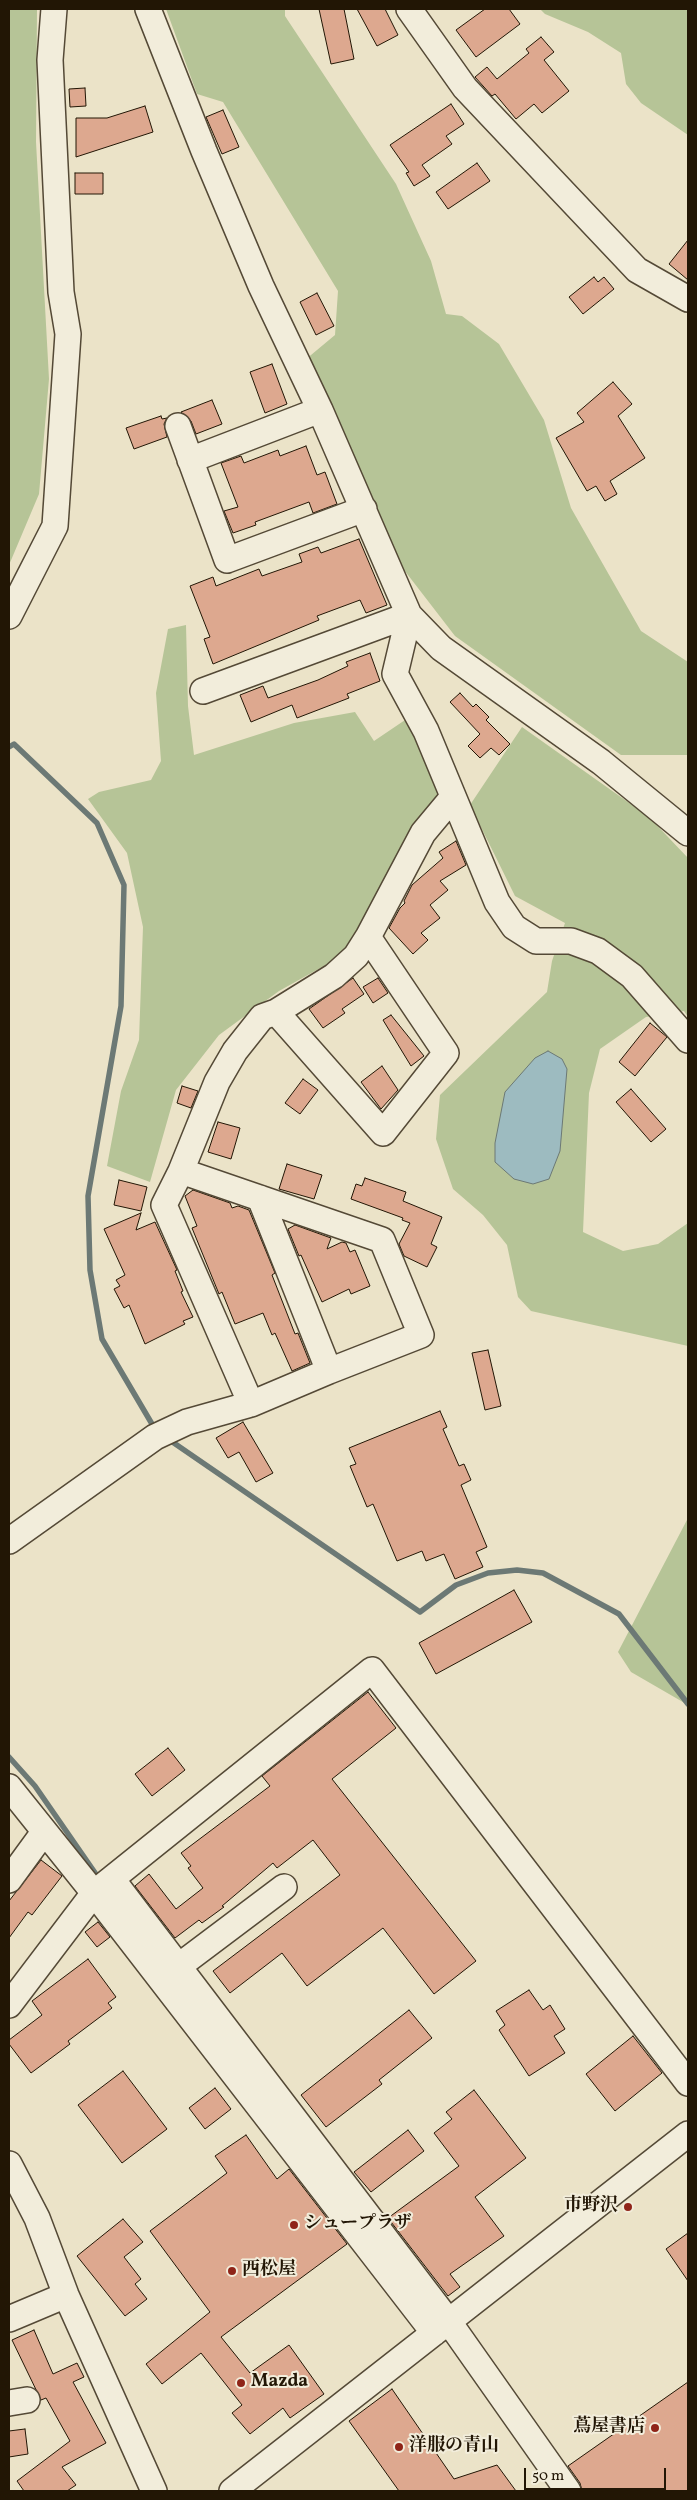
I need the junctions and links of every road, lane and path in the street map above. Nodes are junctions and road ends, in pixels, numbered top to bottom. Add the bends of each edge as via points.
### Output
1 (54, 9) edge
2 (148, 9) edge
3 (409, 9) edge
4 (688, 299) edge
5 (320, 410) junction
6 (178, 426) dead end
7 (190, 460) junction
8 (364, 509) junction
9 (409, 615) junction
10 (9, 616) edge
11 (203, 691) dead end
12 (453, 797) junction
13 (688, 833) edge
14 (368, 937) junction
15 (276, 1012) junction
16 (688, 1040) edge
17 (181, 1171) junction
18 (260, 1198) junction
19 (328, 1370) junction
20 (251, 1404) junction
21 (9, 1542) edge
22 (9, 1787) edge
23 (44, 1832) junction
24 (9, 1880) edge
25 (104, 1886) junction
26 (284, 1887) dead end
27 (179, 1966) junction
28 (9, 2005) edge
29 (688, 2083) edge
30 (688, 2134) edge
31 (9, 2164) edge
32 (66, 2295) junction
33 (9, 2320) edge
34 (442, 2327) junction
35 (154, 2491) edge
36 (232, 2491) edge
37 (568, 2491) edge

1 - 10 street via 50,69 61,292 68,334 55,526
2 - 5 street via 261,286
3 - 4 street via 465,88 637,270
5 - 7 street
5 - 8 street
6 - 7 street
7 - 8 street via 227,560
8 - 9 street
9 - 11 street
9 - 12 street via 396,674 426,731
9 - 13 street via 441,648 601,762
12 - 14 street via 423,833
12 - 16 street via 498,902 514,927 536,941 571,941 598,951 632,976
14 - 15 street via 356,956 334,976
14 - 15 street via 446,1053 383,1133
15 - 17 street via 262,1017 235,1051 217,1082
17 - 18 street
17 - 20 street via 164,1205
18 - 19 street
18 - 19 street via 382,1240 421,1336
19 - 20 street
20 - 21 street via 187,1422 155,1437
22 - 23 street
23 - 24 street
23 - 25 street
25 - 27 street
25 - 28 street
25 - 29 street via 372,1670
25 - 34 street
26 - 27 street
27 - 34 street
30 - 34 street
31 - 32 street via 37,2218
32 - 33 street
32 - 35 street
34 - 36 street
34 - 37 street

